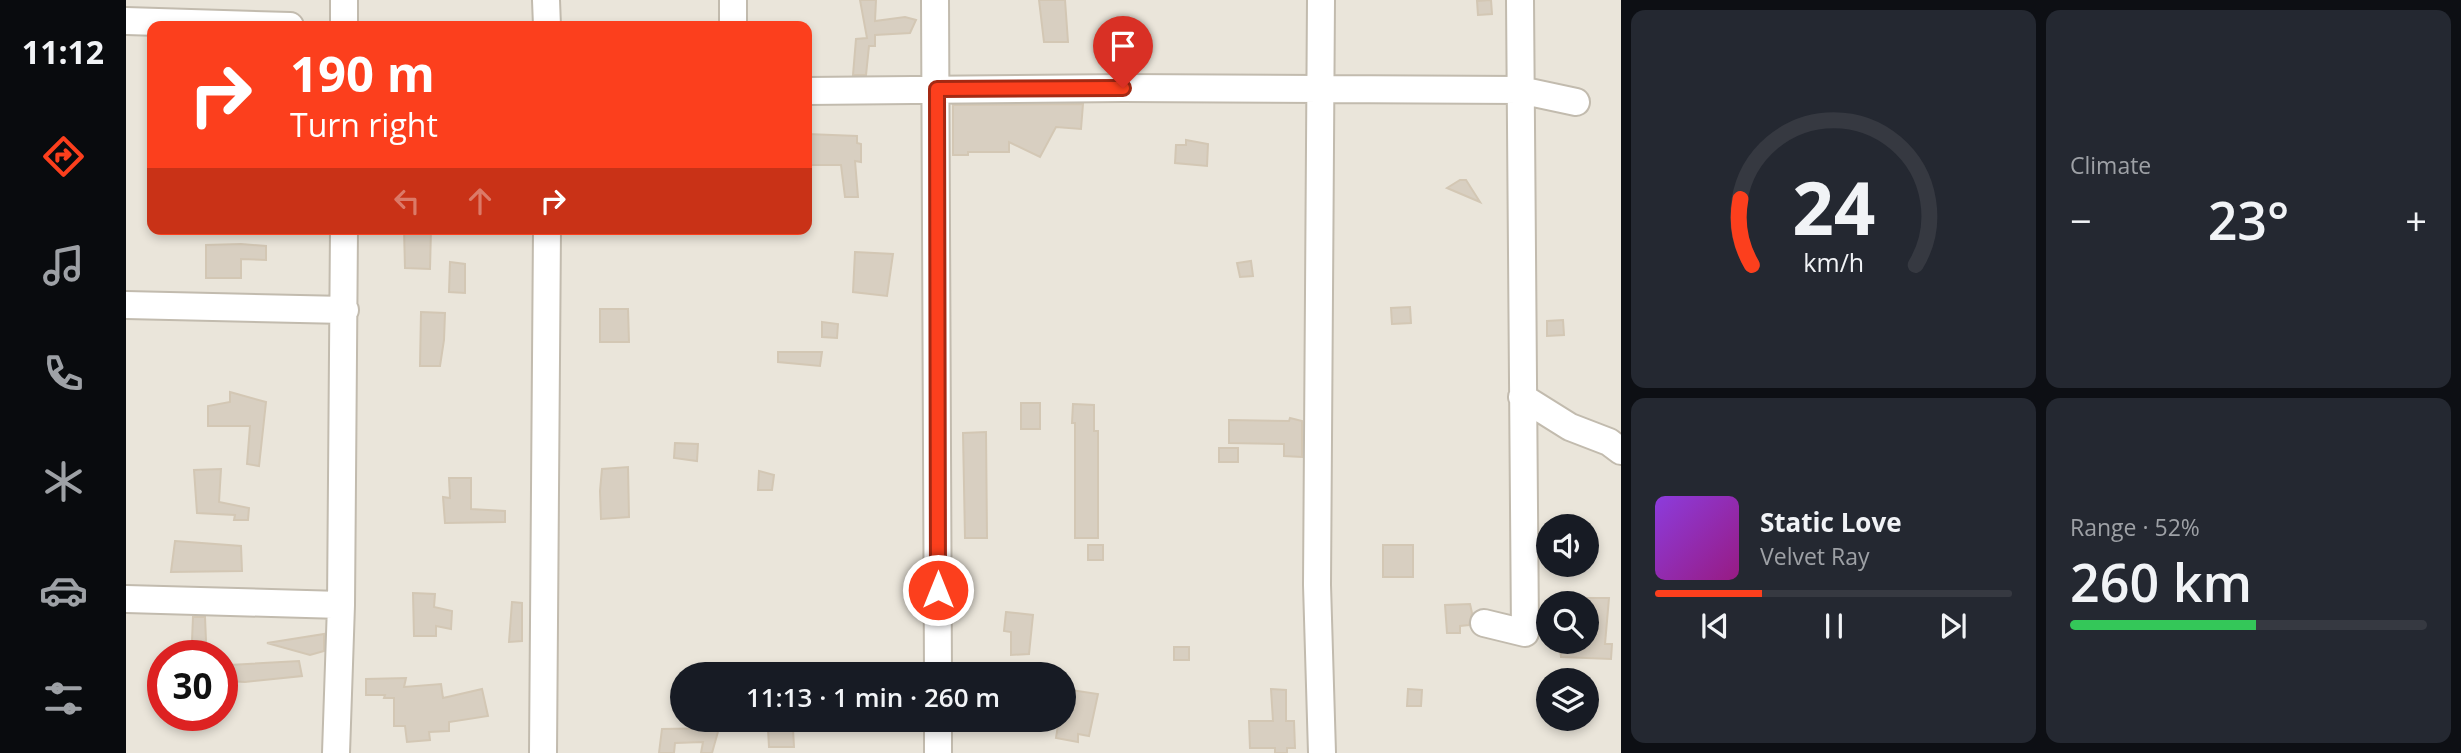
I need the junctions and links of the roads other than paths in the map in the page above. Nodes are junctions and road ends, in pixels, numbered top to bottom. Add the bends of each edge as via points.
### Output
1 (344, 0) edge
2 (546, 0) edge
3 (733, 0) edge
4 (935, 0) edge
5 (1321, 0) edge
6 (1520, 0) edge
7 (126, 21) edge
8 (344, 21) edge
9 (547, 21) edge
10 (733, 21) edge
11 (147, 22) edge
12 (937, 89) junction
13 (1320, 89) junction
14 (1520, 90) junction
15 (812, 91) edge
16 (1576, 102) dead end
17 (344, 235) edge
18 (547, 235) edge
19 (126, 305) edge
20 (345, 310) junction
21 (1522, 397) junction
22 (1621, 451) edge
23 (126, 598) edge
24 (341, 605) junction
25 (1484, 623) dead end
26 (938, 662) edge
27 (938, 732) edge
28 (337, 753) edge
29 (543, 753) edge
30 (938, 753) edge
31 (1322, 753) edge

1 - 8 street
2 - 9 street
3 - 10 street
4 - 12 street
5 - 13 street
6 - 14 street
7 - 11 street
12 - 13 street
12 - 15 street
12 - 26 street
13 - 14 street
13 - 31 street via 1317,585
14 - 16 street
14 - 21 street
17 - 20 street
18 - 29 street
19 - 20 street
20 - 24 street
21 - 22 street
21 - 25 street via 1525,633
23 - 24 street
24 - 28 street
27 - 30 street

